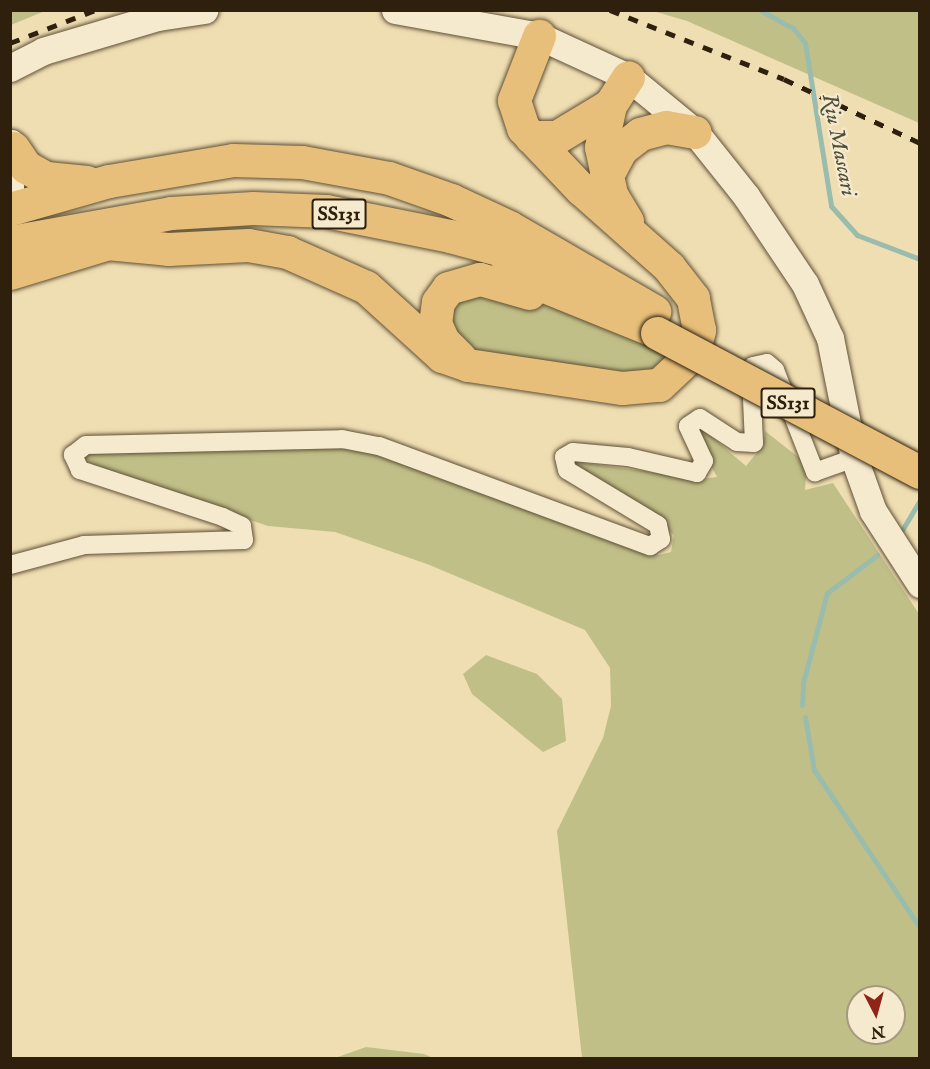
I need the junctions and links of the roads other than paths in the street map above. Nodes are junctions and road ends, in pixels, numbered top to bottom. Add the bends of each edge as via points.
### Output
1 (204, 10) edge
2 (395, 10) edge
3 (539, 36) junction
4 (10, 68) edge
5 (628, 77) junction
6 (610, 105) junction
7 (694, 132) junction
8 (531, 137) junction
9 (12, 145) edge
10 (606, 178) junction
11 (109, 181) junction
12 (10, 188) edge
13 (10, 209) edge
14 (639, 241) junction
15 (10, 242) edge
16 (107, 243) junction
17 (10, 273) edge
18 (656, 322) junction
19 (468, 365) junction
20 (920, 451) edge
21 (855, 459) junction
22 (920, 472) edge
23 (10, 565) edge
24 (920, 584) edge

1 - 4 main road via 158,17 43,51
2 - 3 main road
3 - 5 main road
3 - 8 highway via 514,100
5 - 6 highway
5 - 7 main road
6 - 8 highway via 557,137
6 - 10 highway via 601,147
7 - 10 highway via 666,127 640,134 621,149
7 - 21 main road via 746,196 805,284 830,338
8 - 14 highway
9 - 11 highway via 26,167 46,178
9 - 12 main road
10 - 14 highway
11 - 13 highway
11 - 18 highway via 233,160 302,162 389,178 509,227
14 - 19 highway via 693,298 699,330 681,369 659,385 622,388
15 - 18 highway, SS131 via 171,213 253,208 326,212 450,236 550,263
16 - 17 highway, SS131
16 - 18 highway, SS131 via 257,228 321,233 447,254 537,280
16 - 19 highway via 168,249 248,245 287,252 366,288 423,343
18 - 19 highway via 469,279 442,295 435,323 443,341
18 - 20 highway, SS131
18 - 22 highway, SS131, bridge
21 - 23 street via 815,472 775,370 767,363 753,366 751,378 754,443 737,442 710,421 691,421 690,435 704,461 697,473 628,457 573,452 564,457 567,470 658,525 661,539 650,546 379,446 342,439 86,444 73,455 80,470 223,517 242,526 244,540 84,545
21 - 24 main road via 873,511

